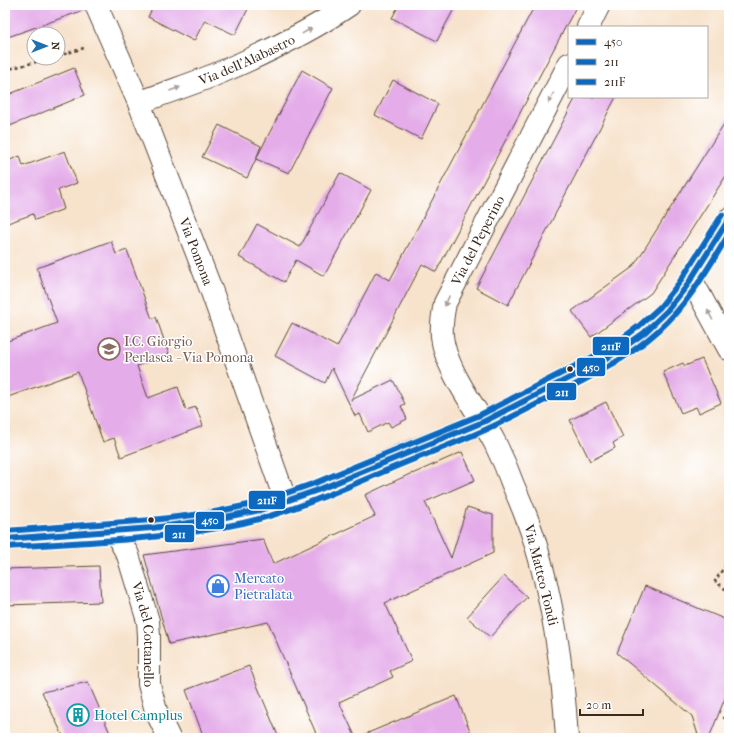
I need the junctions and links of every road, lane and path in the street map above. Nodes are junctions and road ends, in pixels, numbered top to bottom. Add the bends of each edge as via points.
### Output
1 (96, 5) edge
2 (348, 5) edge
3 (599, 5) edge
4 (588, 26) edge
5 (84, 48) dead end
6 (66, 54) edge
7 (26, 65) edge
8 (568, 66) edge
9 (5, 70) edge
10 (139, 103) junction
11 (729, 219) edge
12 (691, 279) junction
13 (729, 349) edge
14 (483, 422) junction
15 (286, 502) junction
16 (115, 532) junction
17 (5, 539) edge
18 (729, 560) edge
19 (729, 592) edge
20 (729, 716) edge
21 (723, 718) dead end
22 (697, 733) dead end
23 (169, 738) edge
24 (567, 738) edge
25 (695, 738) edge

1 - 10 street, Via Pomona
10 -> 2 street, Via dell'Alabastro via 269,51
3 - 4 street
5 - 6 path
7 - 9 path
8 -> 14 street, Via del Peperino via 443,311 442,338 446,355
10 - 15 street, Via Pomona via 212,292
11 - 12 street
13 -> 12 street
12 - 14 street via 656,322 618,351
14 - 15 street
14 - 24 street, Via Matteo Tondi via 496,444 523,509 542,567 558,644
15 - 16 street via 208,521
16 - 17 street
16 - 23 street, Via del Cottanello via 128,555 148,620 149,684 156,710
18 - 19 path via 715,581
20 - 21 path
22 - 25 path

